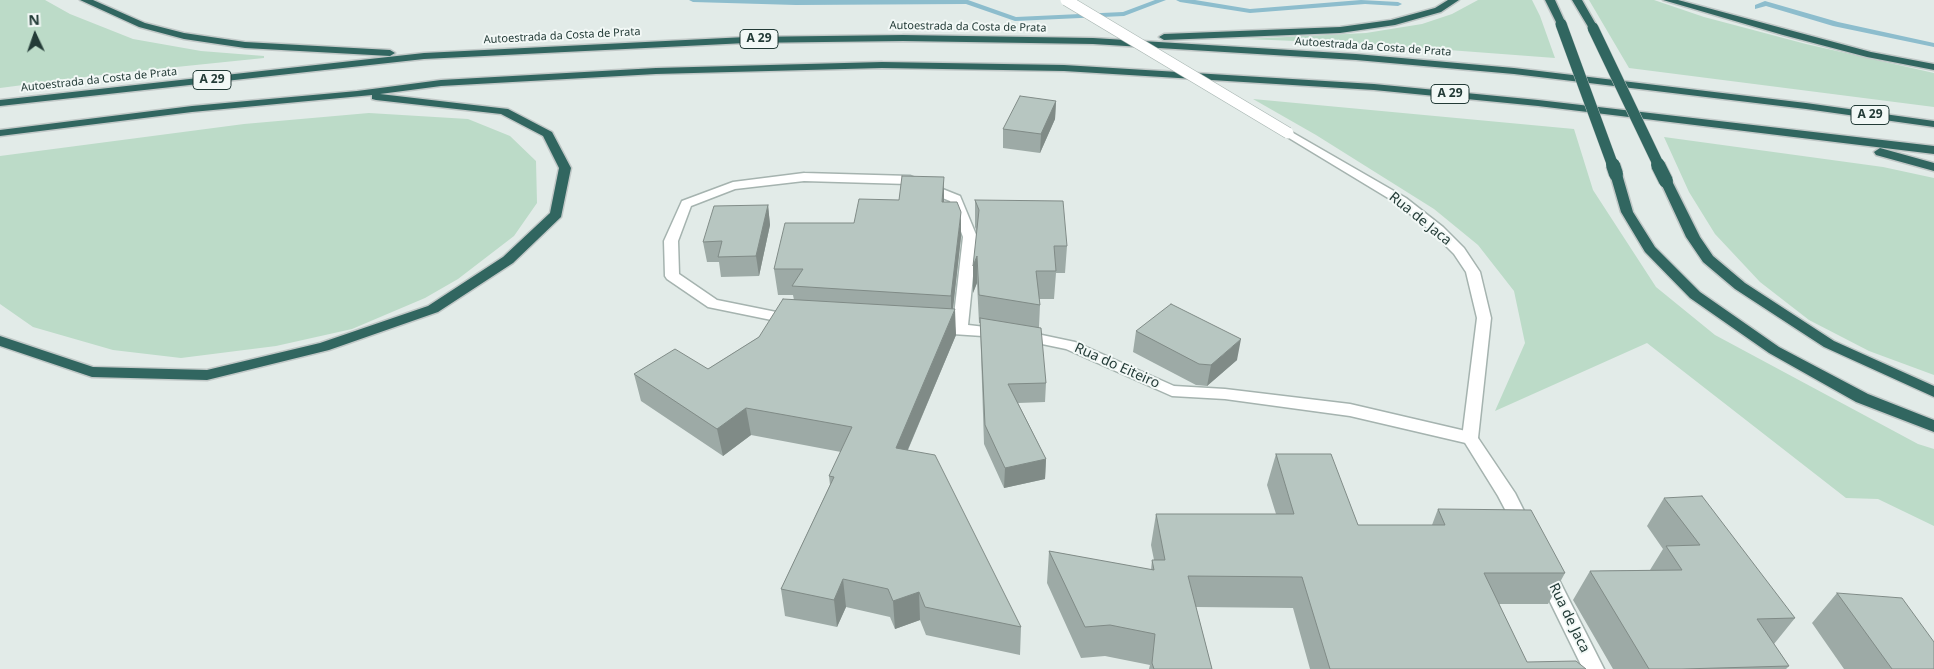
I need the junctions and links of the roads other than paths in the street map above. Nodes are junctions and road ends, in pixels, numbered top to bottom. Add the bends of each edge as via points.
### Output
1 (85, 0) edge
2 (1066, 0) edge
3 (1454, 0) edge
4 (1550, 0) edge
5 (1577, 0) edge
6 (1668, 0) edge
7 (1093, 41) junction
8 (424, 56) junction
9 (1934, 67) edge
10 (357, 94) junction
11 (0, 103) edge
12 (1934, 124) edge
13 (0, 133) edge
14 (1835, 140) junction
15 (1934, 150) edge
16 (1934, 167) edge
17 (809, 320) edge
18 (922, 327) edge
19 (960, 329) junction
20 (0, 342) edge
21 (1934, 392) edge
22 (1934, 426) edge
23 (1470, 438) junction
24 (1532, 546) edge
25 (1541, 564) edge
26 (1594, 669) edge

1 - 8 highway via 142,25 184,36 244,45
2 - 23 street, Rua de Jaca, bridge via 1402,201 1459,251 1473,272 1484,318
3 - 7 highway via 1438,10 1392,23 1340,30
4 - 22 highway, bridge via 1616,174 1627,212 1650,249 1695,295 1774,350 1862,398
5 - 21 highway, bridge via 1693,237 1708,260 1740,286 1829,344
6 - 9 highway via 1862,53
7 - 8 highway, Autoestrada da Costa de Prata / A 29 via 746,40
7 - 12 highway, Autoestrada da Costa de Prata / A 29 via 1356,57 1514,71
8 - 11 highway, Autoestrada da Costa de Prata / A 29
10 - 13 highway, A 29 via 192,109
10 - 14 highway, A 29 via 441,83 656,70 882,65 1064,68 1374,87 1538,102
10 - 20 highway via 504,111 548,134 565,168 556,214 508,260 433,309 324,347 207,375 92,372
14 - 15 highway, A 29
14 - 16 highway
17 - 19 street via 781,318 713,304 672,276 671,241 686,204 733,186 804,177 910,180 956,199 970,237
18 - 19 street, Rua do Eiteiro
19 - 23 street, Rua do Eiteiro via 986,330 1070,345 1172,391 1225,394 1350,410
23 - 24 street via 1506,493
25 - 26 street, Rua de Jaca

